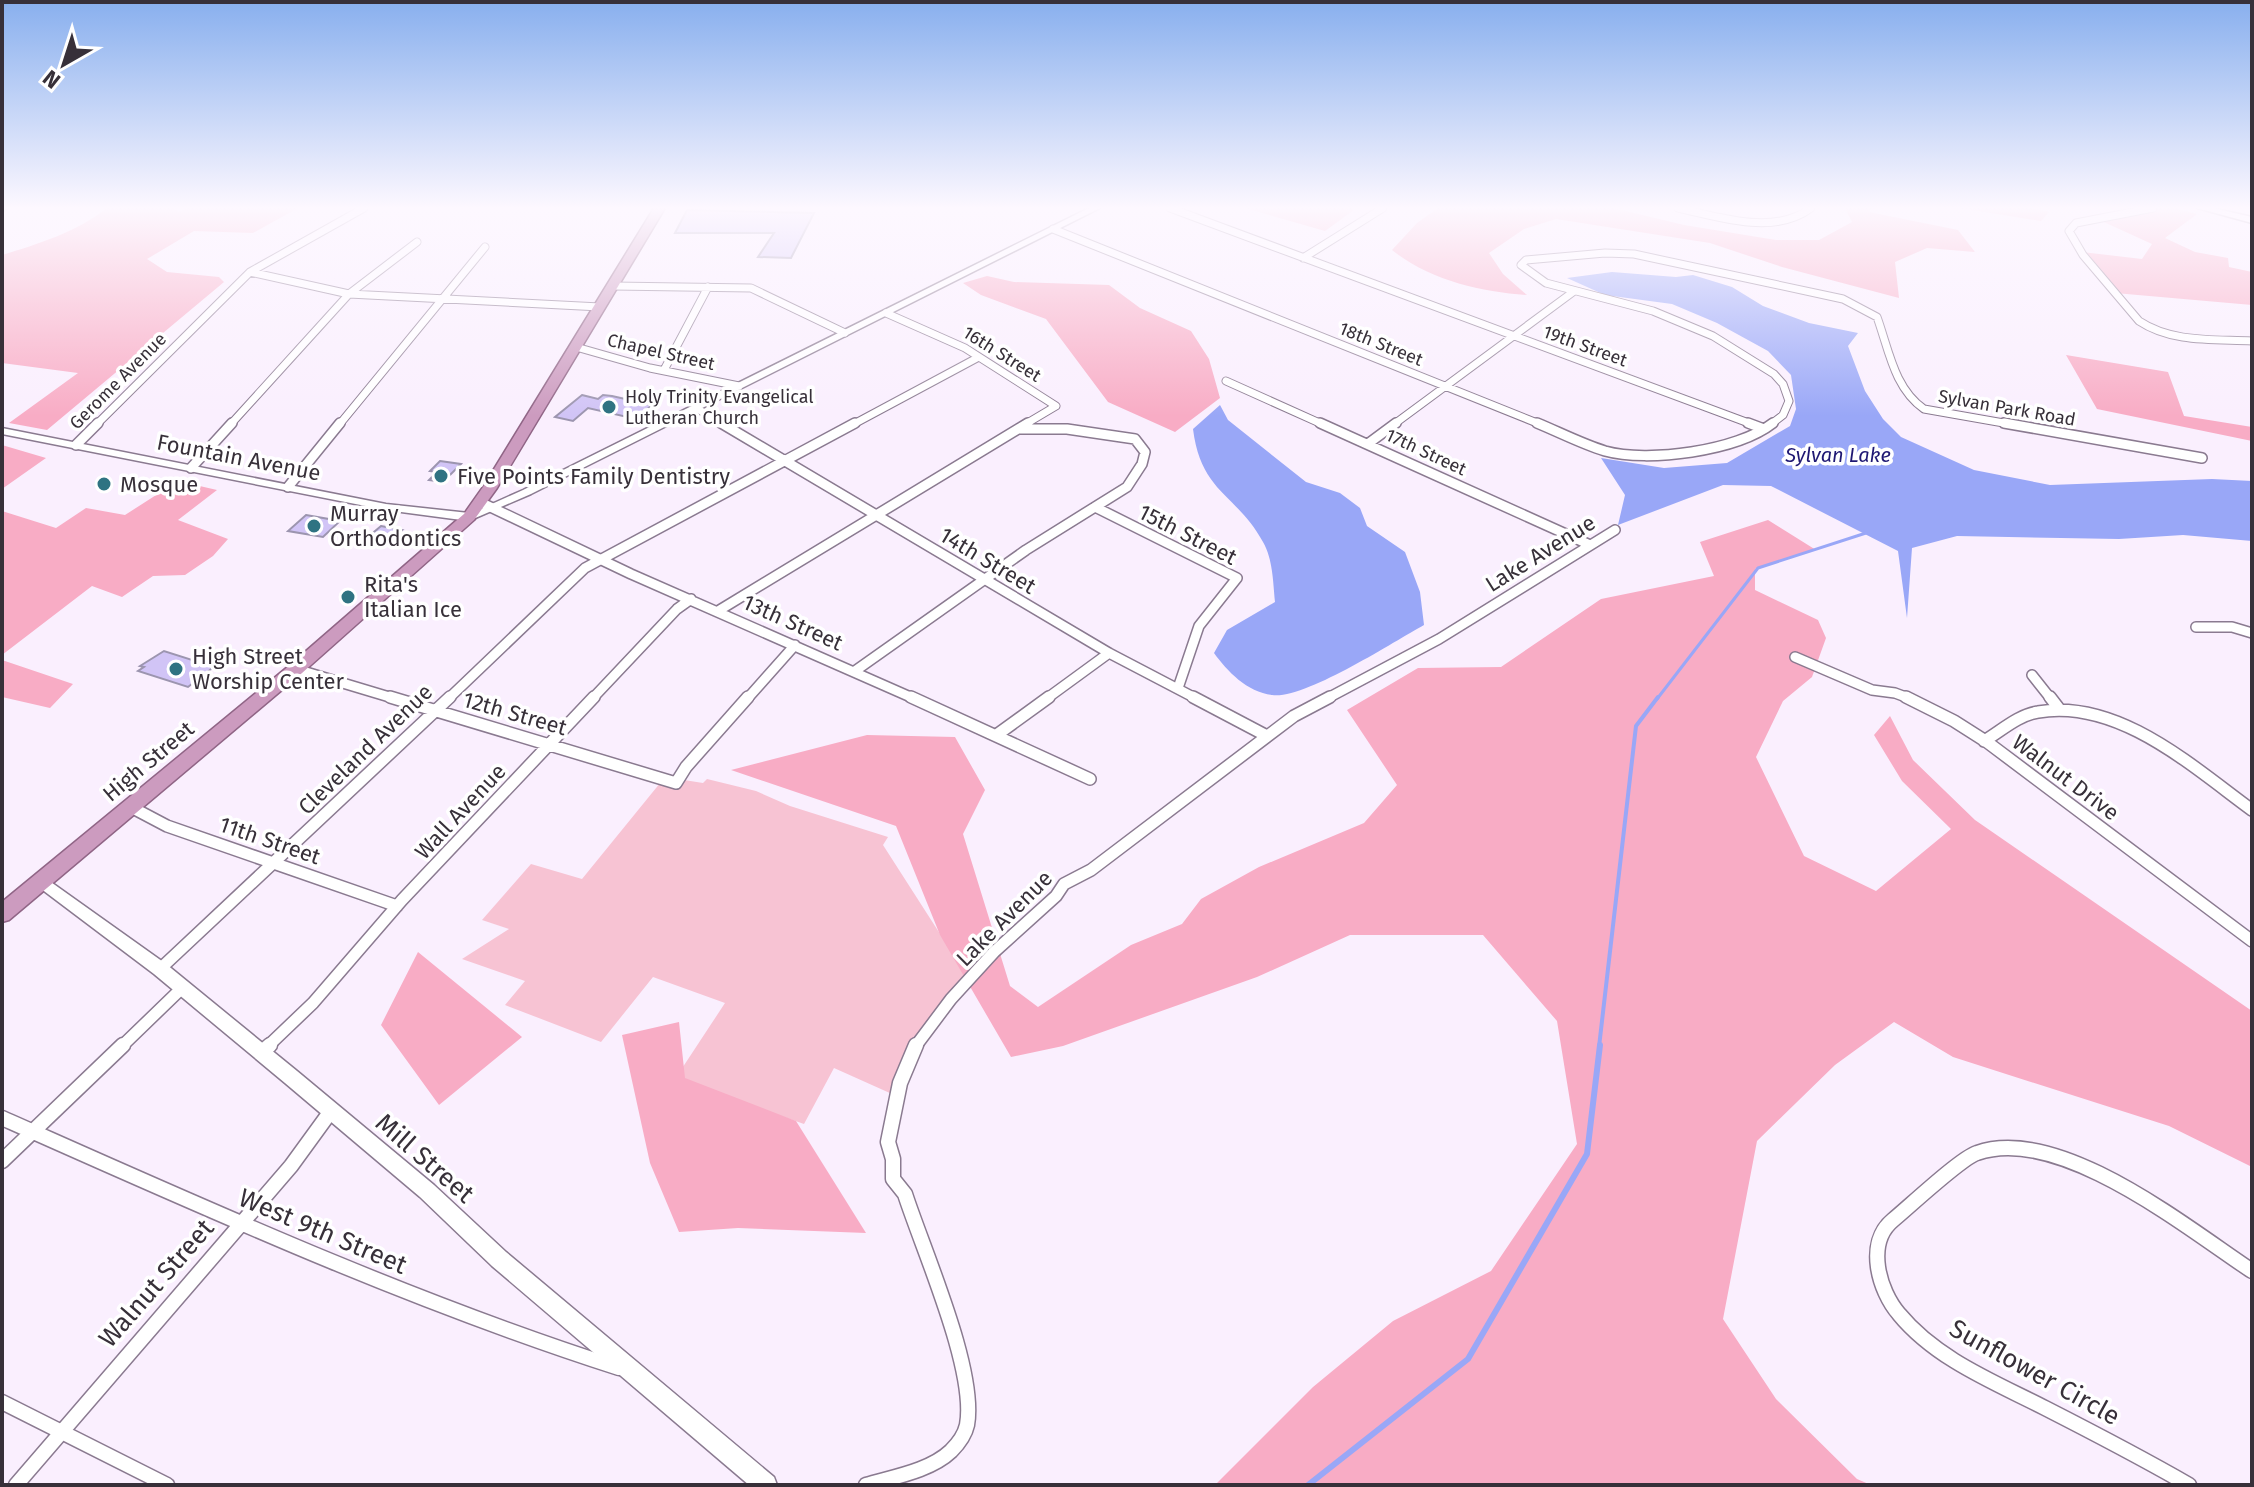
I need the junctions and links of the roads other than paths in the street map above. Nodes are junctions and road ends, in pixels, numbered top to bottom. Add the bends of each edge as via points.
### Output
1 (245, 277) edge
2 (274, 277) edge
3 (371, 277) edge
4 (460, 277) edge
5 (618, 277) edge
6 (957, 277) edge
7 (1173, 277) edge
8 (1355, 277) edge
9 (1538, 277) edge
10 (1741, 277) edge
11 (2102, 277) edge
12 (613, 286) junction
13 (708, 287) junction
14 (1573, 292) junction
15 (349, 294) junction
16 (441, 301) junction
17 (600, 307) junction
18 (886, 313) junction
19 (845, 333) junction
20 (1514, 336) junction
21 (2252, 341) edge
22 (576, 347) junction
23 (977, 358) junction
24 (664, 370) junction
25 (1226, 381) dead end
26 (739, 386) junction
27 (1444, 387) junction
28 (696, 408) junction
29 (1020, 429) junction
30 (1764, 429) junction
31 (2, 431) edge
32 (1369, 443) junction
33 (76, 445) junction
34 (2202, 458) dead end
35 (784, 460) junction
36 (191, 468) junction
37 (288, 487) junction
38 (485, 505) junction
39 (1095, 507) junction
40 (878, 516) junction
41 (469, 517) junction
42 (1615, 530) dead end
43 (1588, 544) junction
44 (599, 559) junction
45 (986, 579) junction
46 (691, 599) junction
47 (718, 611) junction
48 (2196, 627) dead end
49 (2252, 633) edge
50 (795, 645) junction
51 (1109, 653) junction
52 (1795, 657) dead end
53 (296, 669) junction
54 (855, 671) junction
55 (2032, 675) dead end
56 (1178, 688) junction
57 (435, 710) junction
58 (2060, 710) junction
59 (998, 734) junction
60 (1267, 736) junction
61 (1984, 741) junction
62 (551, 745) junction
63 (1090, 779) dead end
64 (131, 807) junction
65 (2252, 810) edge
66 (275, 863) junction
67 (41, 881) junction
68 (397, 906) junction
69 (2, 914) edge
70 (2252, 941) edge
71 (160, 969) junction
72 (182, 988) junction
73 (261, 1053) junction
74 (331, 1111) junction
75 (2, 1118) edge
76 (32, 1131) junction
77 (2, 1161) edge
78 (240, 1223) junction
79 (2252, 1271) edge
80 (632, 1372) junction
81 (2, 1402) edge
82 (61, 1431) junction
83 (16, 1485) edge
84 (167, 1485) edge
85 (766, 1485) edge
86 (866, 1485) edge
87 (2189, 1485) edge

1 - 33 street, Gerome Avenue
2 - 15 street
3 - 15 street
4 - 16 street
5 - 12 highway, High Street
6 - 18 street
7 - 27 street, 18th Street
8 - 20 street, 19th Street
9 - 14 street, Sylvan Park Road
10 - 34 street, Sylvan Park Road via 1835,297 1877,317 1905,393 1924,409
11 - 21 street via 2151,330
12 - 13 street
12 - 17 highway, High Street
13 - 19 street via 756,290
13 - 24 street
14 - 20 street
14 - 30 street, Sylvan Park Road via 1668,316 1771,372 1783,384 1788,400 1783,416
15 - 16 street
15 - 36 street
16 - 17 street
16 - 37 street
17 - 22 highway, High Street
18 - 19 street
18 - 23 street, 16th Street
19 - 26 street
20 - 27 street
20 - 30 street, 19th Street
22 - 24 street, Chapel Street
22 - 38 highway, High Street
23 - 29 street, 16th Street via 1056,406
23 - 35 street, Cleveland Avenue
24 - 26 street, Chapel Street
25 - 32 street, 17th Street
26 - 28 street
27 - 30 street, 18th Street via 1606,451 1663,455
27 - 32 street
28 - 35 street, 14th Street
28 - 38 street
29 - 39 street via 1067,429 1141,443 1144,458 1136,476
29 - 40 street
31 - 33 street, Fountain Avenue
32 - 43 street, 17th Street
33 - 36 street, Fountain Avenue
35 - 40 street, 14th Street
35 - 44 street, Cleveland Avenue
36 - 37 street, Fountain Avenue
37 - 41 street, Fountain Avenue via 419,513
38 - 41 highway, High Street
38 - 44 street, 13th Street
39 - 45 street
39 - 56 street, 15th Street via 1237,578 1199,626
40 - 45 street, 14th Street
40 - 47 street
41 - 53 highway, High Street
42 - 43 street, Lake Avenue
43 - 60 street, Lake Avenue via 1439,639 1294,716
44 - 46 street, 13th Street
44 - 57 street, Cleveland Avenue
45 - 51 street, 14th Street
45 - 54 street
46 - 47 street, 13th Street
46 - 62 street, Wall Avenue
47 - 50 street, 13th Street
48 - 49 street
50 - 54 street, 13th Street
50 - 62 street, 12th Street via 676,783
51 - 56 street, 14th Street
51 - 59 street
52 - 61 street, Walnut Drive via 1872,690 1886,689 1909,699
53 - 57 street, 12th Street
53 - 64 highway, High Street
54 - 59 street, 13th Street
55 - 58 street
56 - 60 street, 14th Street
57 - 62 street, 12th Street
57 - 66 street, Cleveland Avenue
58 - 61 street via 2028,715
58 - 65 street via 2110,721 2138,734
59 - 63 street, 13th Street
60 - 86 street, Lake Avenue via 1091,870 1064,884 951,999 914,1048 890,1122 893,1179 905,1194 953,1339 966,1389 967,1427 942,1459
61 - 70 street, Walnut Drive
62 - 68 street, Wall Avenue
64 - 66 street, 11th Street via 167,826
64 - 67 highway, High Street
66 - 68 street, 11th Street
66 - 71 street, Cleveland Avenue
67 - 69 highway, High Street
67 - 71 street, Mill Street
68 - 73 street, Wall Avenue via 313,1003
71 - 72 street, Mill Street
72 - 73 street, Mill Street
72 - 76 street
73 - 74 street, Mill Street
74 - 78 street, Walnut Street
74 - 80 street, Mill Street
75 - 76 street, West 9th Street
76 - 77 street
76 - 78 street, West 9th Street
78 - 80 street, West 9th Street via 486,1326
78 - 82 street, Walnut Street
79 - 87 street, Sunflower Circle via 2121,1184 2054,1154 2006,1147 1975,1153 1887,1225 1876,1258 1897,1312 1940,1350
80 - 85 street, Mill Street
81 - 82 street
82 - 83 street, Walnut Street
82 - 84 street

